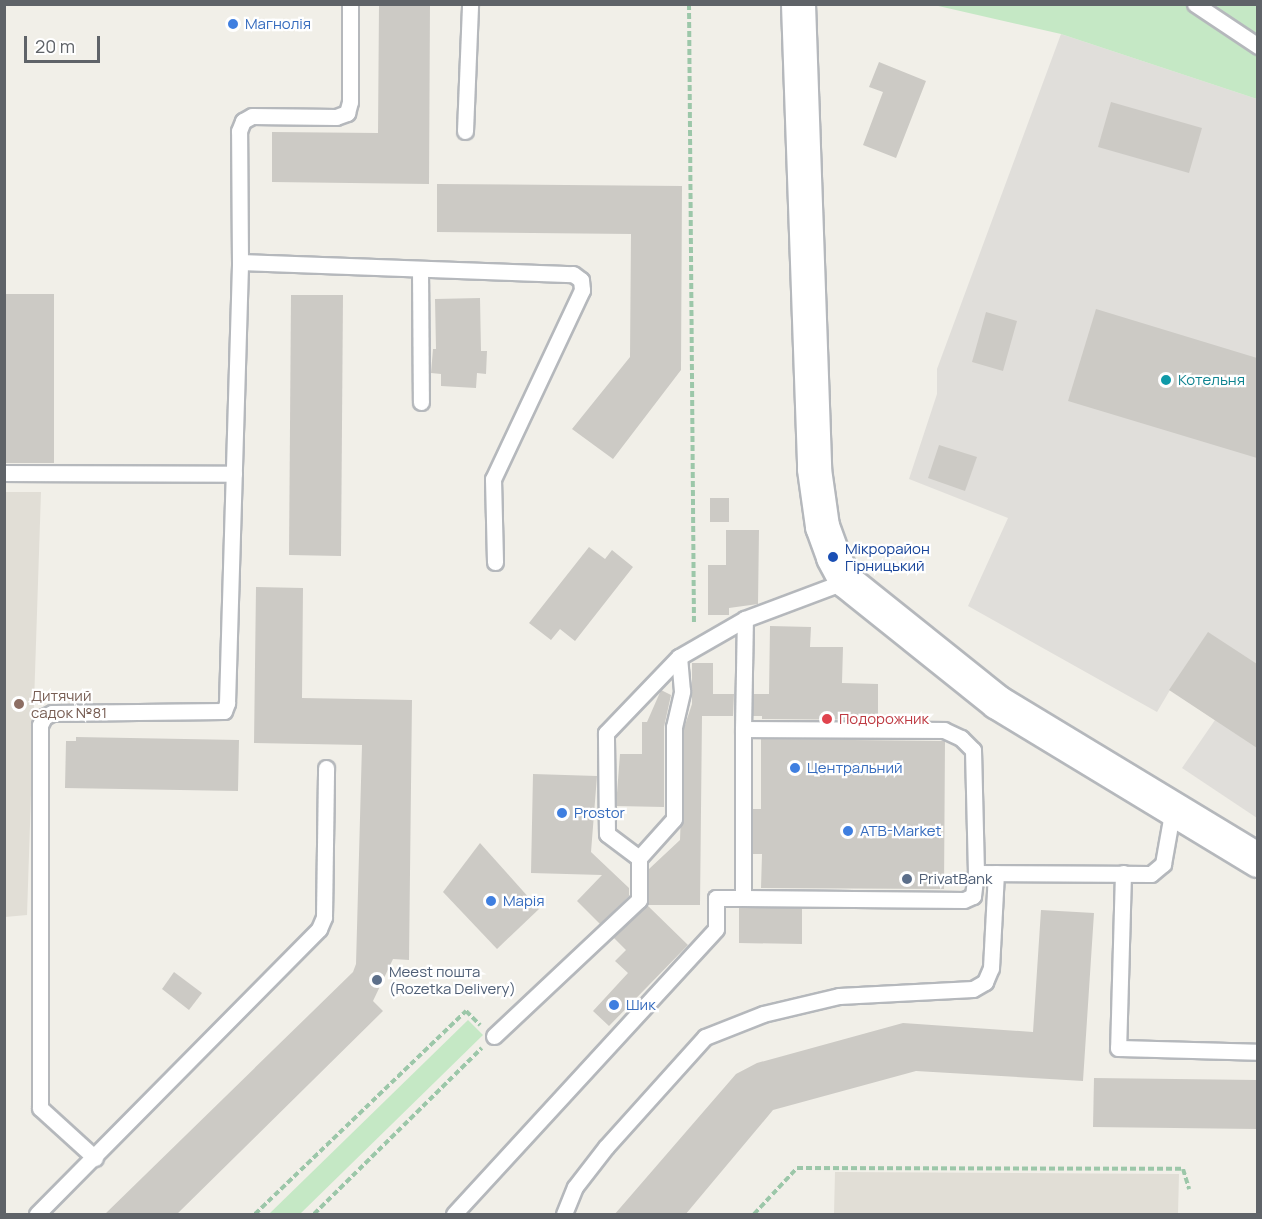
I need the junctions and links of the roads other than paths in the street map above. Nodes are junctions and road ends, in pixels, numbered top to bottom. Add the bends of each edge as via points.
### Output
1 (350, 4) edge
2 (470, 4) edge
3 (798, 4) edge
4 (1195, 4) edge
5 (1257, 46) edge
6 (465, 131) dead end
7 (240, 262) junction
8 (420, 270) junction
9 (422, 402) dead end
10 (4, 473) edge
11 (234, 474) junction
12 (495, 562) dead end
13 (846, 581) junction
14 (745, 619) junction
15 (679, 657) junction
16 (743, 729) junction
17 (326, 768) dead end
18 (1173, 808) junction
19 (639, 858) junction
20 (1257, 860) edge
21 (976, 873) junction
22 (996, 873) junction
23 (1123, 873) junction
24 (743, 898) junction
25 (494, 1036) road end
26 (1257, 1052) edge
27 (95, 1158) junction
28 (37, 1215) edge
29 (454, 1215) edge
30 (564, 1215) edge

1 - 7 lane via 347,113 336,117 252,116 243,121 239,131
2 - 6 lane
3 - 13 street via 814,469 822,526
4 - 5 lane
7 - 8 lane
7 - 11 lane
8 - 9 lane
8 - 12 lane via 573,274 581,280 582,290 493,479
10 - 11 lane
11 - 27 lane via 224,711 52,713 40,725 40,1108
13 - 14 lane
13 - 18 street via 997,702
14 - 15 lane
14 - 16 lane
15 - 19 lane via 682,691 674,727 674,819
15 - 19 lane via 606,733 607,834
16 - 21 lane via 944,730 961,738 973,750
16 - 24 lane
17 - 27 lane via 324,916 319,929
18 - 20 street
18 - 23 lane via 1159,871
19 - 25 lane via 639,900
21 - 22 lane
21 - 24 lane via 973,896 964,900
22 - 23 lane
22 - 30 lane via 991,968 985,982 974,989 839,996 763,1014 705,1037 606,1147 575,1187
23 - 26 lane via 1118,1048
24 - 29 lane via 716,898 716,929
27 - 28 lane

